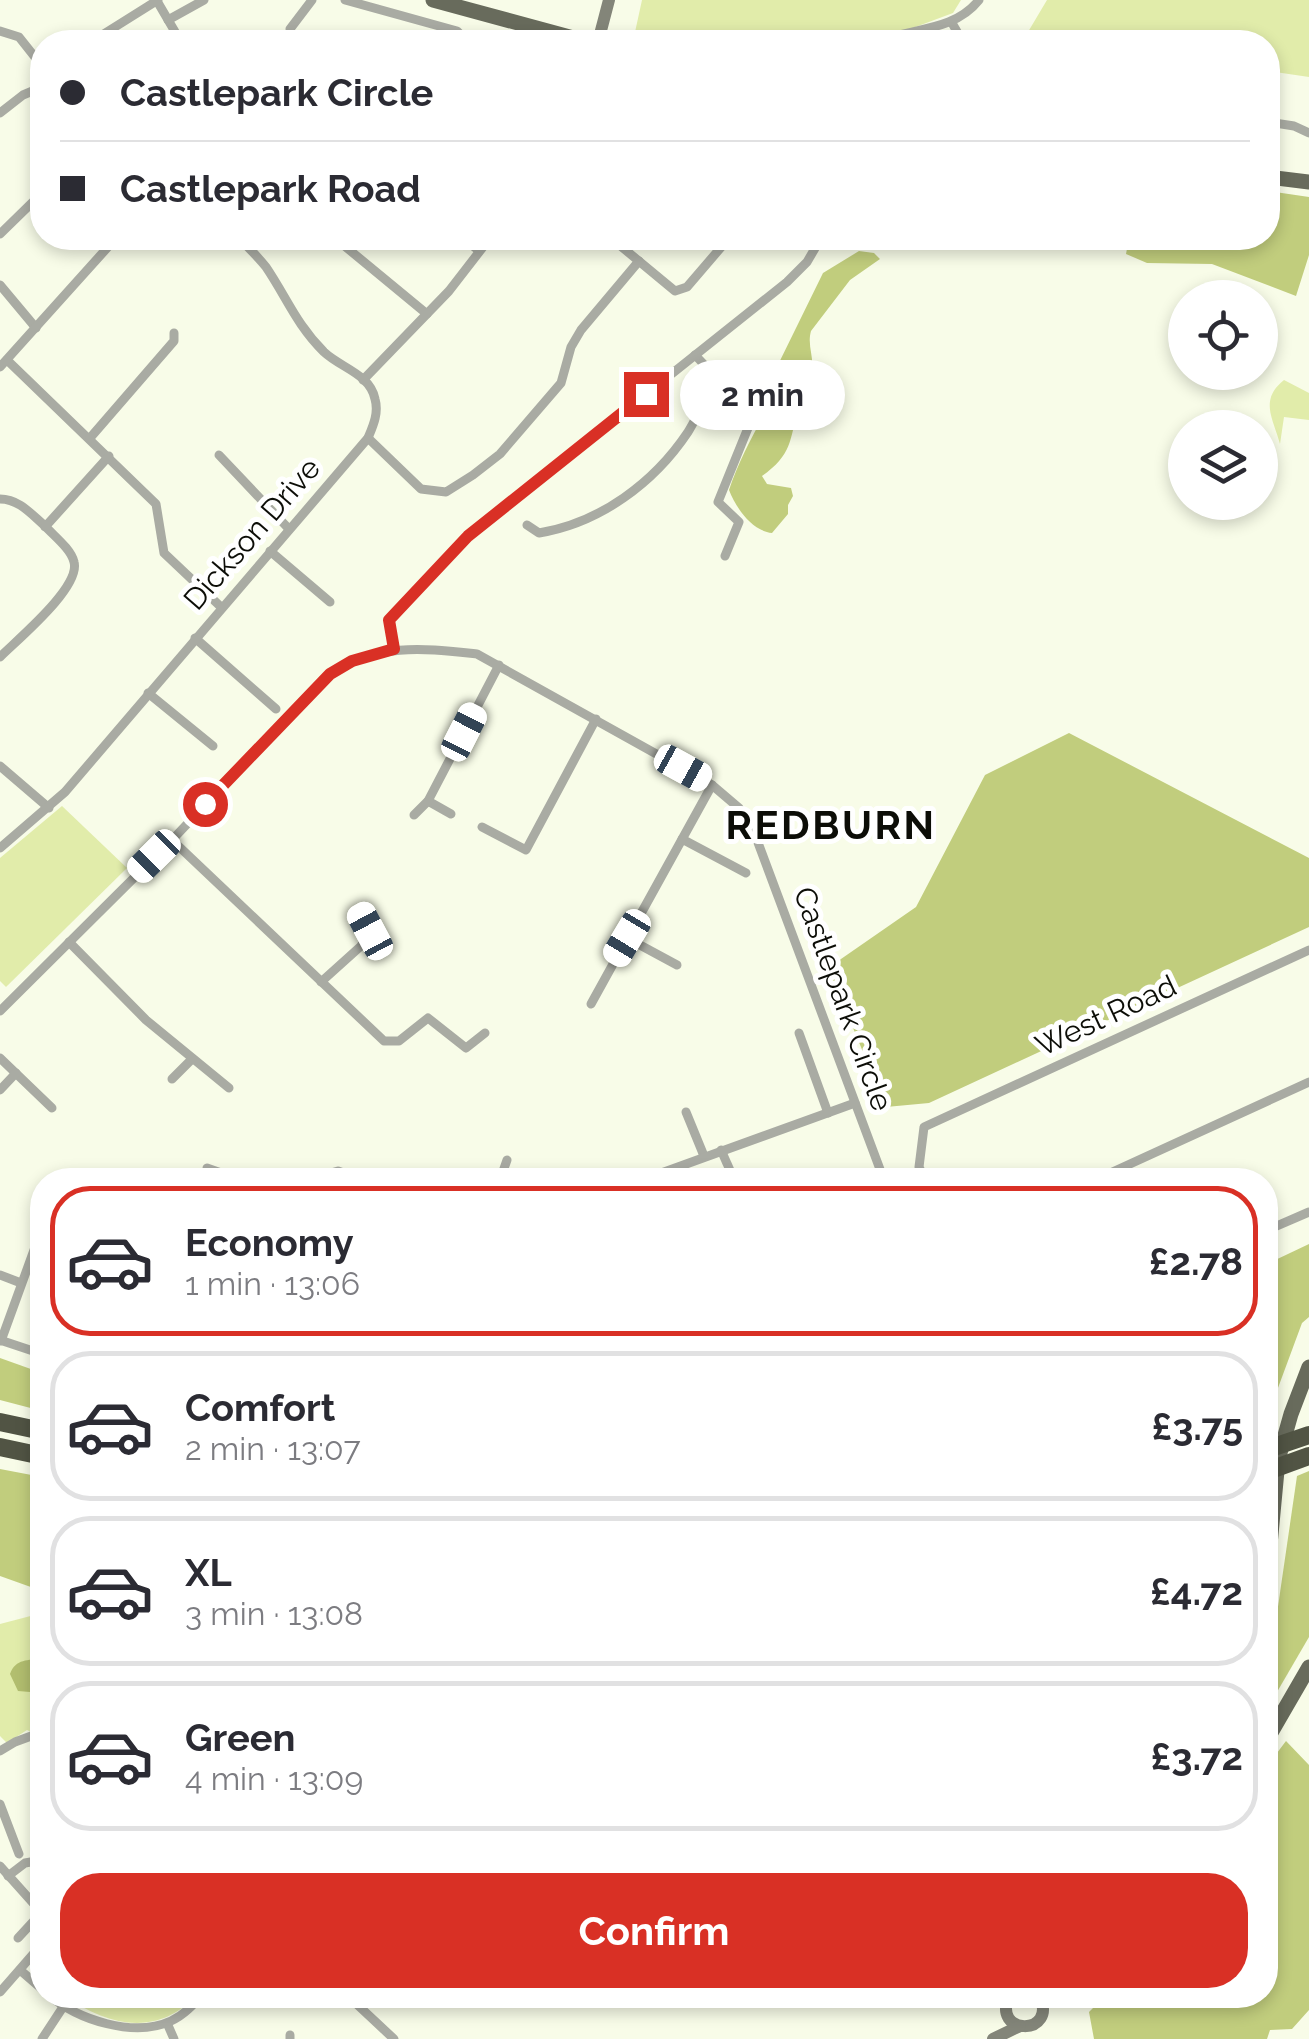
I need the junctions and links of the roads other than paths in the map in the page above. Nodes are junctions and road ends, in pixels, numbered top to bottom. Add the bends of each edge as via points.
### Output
1 (158, 0) edge
2 (204, 0) edge
3 (312, 0) edge
4 (344, 0) edge
5 (433, 0) edge
6 (609, 0) edge
7 (979, 0) edge
8 (168, 20) junction
9 (952, 22) junction
10 (110, 30) edge
11 (174, 30) edge
12 (290, 30) dead end
13 (450, 30) edge
14 (544, 30) edge
15 (601, 30) edge
16 (921, 30) edge
17 (956, 30) edge
18 (0, 31) edge
19 (30, 51) edge
20 (30, 92) edge
21 (0, 113) edge
22 (1280, 124) edge
23 (1309, 132) edge
24 (1280, 178) edge
25 (1309, 182) edge
26 (30, 204) edge
27 (0, 234) edge
28 (105, 250) edge
29 (250, 250) edge
30 (350, 250) edge
31 (478, 250) edge
32 (625, 250) edge
33 (718, 250) edge
34 (814, 250) edge
35 (639, 262) junction
36 (0, 285) edge
37 (428, 314) junction
38 (36, 328) junction
39 (174, 333) dead end
40 (695, 355) junction
41 (4, 363) edge
42 (715, 376) junction
43 (363, 380) junction
44 (90, 438) junction
45 (368, 438) junction
46 (219, 455) dead end
47 (109, 456) junction
48 (0, 499) edge
49 (526, 525) dead end
50 (45, 527) junction
51 (289, 528) junction
52 (270, 550) junction
53 (726, 556) dead end
54 (330, 602) dead end
55 (222, 607) junction
56 (195, 638) junction
57 (394, 649) junction
58 (0, 657) edge
59 (499, 664) junction
60 (148, 693) junction
61 (276, 709) dead end
62 (596, 719) junction
63 (213, 746) dead end
64 (0, 766) edge
65 (712, 784) junction
66 (428, 801) junction
67 (48, 808) junction
68 (451, 814) dead end
69 (414, 815) dead end
70 (482, 827) dead end
71 (682, 839) junction
72 (172, 840) junction
73 (0, 848) edge
74 (746, 873) dead end
75 (359, 910) dead end
76 (627, 938) junction
77 (69, 942) junction
78 (1309, 950) edge
79 (677, 964) dead end
80 (321, 982) junction
81 (591, 1004) dead end
82 (0, 1010) edge
83 (485, 1033) dead end
84 (800, 1033) dead end
85 (0, 1058) edge
86 (192, 1058) junction
87 (16, 1074) junction
88 (172, 1079) dead end
89 (1309, 1082) edge
90 (228, 1088) dead end
91 (0, 1090) edge
92 (855, 1103) junction
93 (52, 1108) dead end
94 (686, 1112) dead end
95 (828, 1113) junction
96 (721, 1150) junction
97 (704, 1156) junction
98 (507, 1160) dead end
99 (504, 1168) edge
100 (673, 1168) edge
101 (729, 1168) edge
102 (879, 1168) edge
103 (919, 1168) edge
104 (1121, 1168) edge
105 (1309, 1212) edge
106 (1278, 1225) edge
107 (30, 1266) edge
108 (0, 1275) edge
109 (21, 1283) junction
110 (0, 1340) edge
111 (30, 1350) edge
112 (1309, 1367) edge
113 (0, 1422) edge
114 (30, 1428) edge
115 (1309, 1435) edge
116 (1278, 1446) edge
117 (0, 1447) edge
118 (30, 1453) edge
119 (1309, 1456) edge
120 (1278, 1467) edge
121 (1278, 1469) edge
122 (1309, 1667) edge
123 (1278, 1721) edge
124 (30, 1736) edge
125 (1, 1749) edge
126 (0, 1804) edge
127 (14, 1838) junction
128 (0, 1843) edge
129 (20, 1854) dead end
130 (30, 1862) edge
131 (0, 1866) edge
132 (8, 1876) junction
133 (30, 1900) edge
134 (30, 1926) edge
135 (18, 1938) dead end
136 (30, 1958) edge
137 (20, 1970) junction
138 (30, 1979) edge
139 (0, 1992) edge
140 (62, 2008) edge
141 (66, 2008) edge
142 (188, 2008) edge
143 (362, 2008) edge
144 (1003, 2008) edge
145 (1007, 2008) edge
146 (1044, 2008) edge
147 (168, 2023) junction
148 (1020, 2026) junction
149 (42, 2039) edge
150 (174, 2039) edge
151 (394, 2039) edge
152 (992, 2039) edge

1 - 8 street
1 - 10 street
2 - 8 street
3 - 12 street
4 - 13 street
5 - 14 main road
6 - 15 main road
7 - 9 street
8 - 11 street
9 - 16 street
9 - 17 street
18 - 19 street via 19,37
20 - 21 street
22 - 23 street
24 - 25 main road
26 - 27 street
28 - 38 street
29 - 43 street via 306,333
30 - 37 street
31 - 37 street
32 - 35 street
33 - 35 street via 675,291
34 - 40 street via 787,282
35 - 45 street via 581,330 560,382 500,454 446,492 422,489
36 - 38 street
37 - 43 street
38 - 41 street
39 - 44 street
40 - 42 street
40 - 57 street via 468,536 389,620
41 - 44 street
42 - 49 street via 688,430 650,479 562,529 538,533
42 - 53 street via 742,379 762,391 718,502 738,522
43 - 45 street via 376,398
44 - 47 street
45 - 51 street, Dickson Drive
46 - 51 street
47 - 50 street
47 - 55 street via 156,504 164,554
48 - 50 street via 16,501
50 - 58 street via 73,556 73,578
51 - 52 street, Dickson Drive
52 - 54 street
52 - 55 street, Dickson Drive
55 - 56 street, Dickson Drive
56 - 60 street, Dickson Drive
56 - 61 street
57 - 59 street, Castlepark Circle via 477,654
57 - 72 street, Castlepark Circle via 330,674
59 - 62 street, Castlepark Circle
59 - 66 street
60 - 63 street
60 - 67 street, Dickson Drive
62 - 65 street, Castlepark Circle
62 - 70 street via 526,850
64 - 67 street
65 - 71 street
65 - 92 street, Castlepark Circle via 739,808 757,840
66 - 68 street
66 - 69 street
67 - 73 street, Dickson Drive
71 - 74 street
71 - 76 street
72 - 77 street, Castlepark Circle
72 - 80 street
75 - 80 street via 370,931
76 - 79 street
76 - 81 street
77 - 82 street, Castlepark Circle
77 - 86 street
78 - 103 street, West Road via 924,1126
80 - 83 street via 384,1041 399,1042 428,1018 466,1048
84 - 95 street
85 - 87 street
86 - 88 street
86 - 90 street
87 - 91 street
87 - 93 street
89 - 104 street
92 - 95 street
92 - 102 street, Castlepark Circle
94 - 97 street
95 - 96 street
96 - 97 street
96 - 101 street
97 - 100 street
98 - 99 street
105 - 106 street
107 - 109 street
108 - 109 street
109 - 110 street
110 - 111 street
112 - 121 main road
113 - 114 highway
115 - 116 highway
117 - 118 highway
119 - 120 highway
122 - 123 main road
124 - 125 street
126 - 127 street
127 - 128 street
127 - 129 street
130 - 132 street
131 - 132 street
132 - 133 street
134 - 135 street
136 - 137 street
137 - 138 street
137 - 139 street
140 - 149 street
141 - 147 street via 112,2024
142 - 147 street
143 - 151 street
144 - 152 main road
145 - 148 main road
146 - 148 main road via 1031,2026
147 - 150 street
148 - 152 main road

